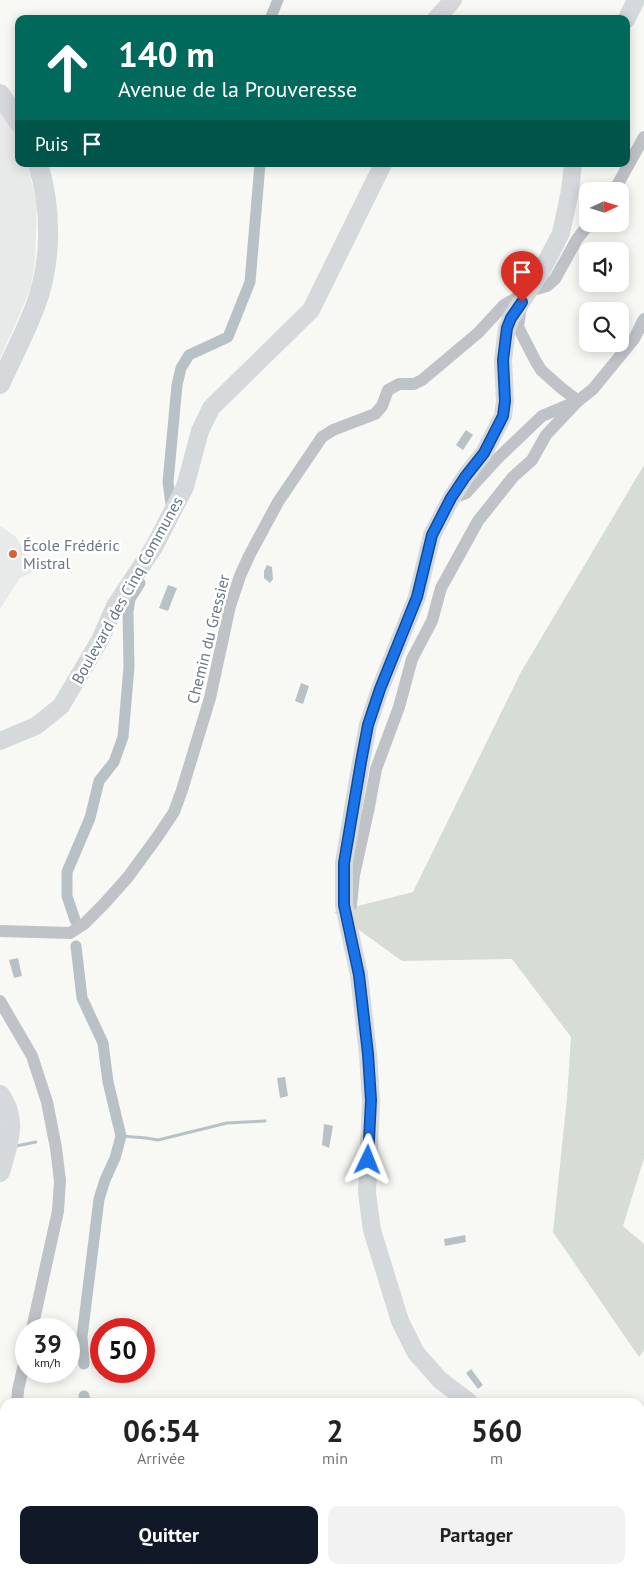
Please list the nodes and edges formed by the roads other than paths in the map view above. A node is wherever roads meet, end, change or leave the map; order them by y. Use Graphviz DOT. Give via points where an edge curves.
graph roads {
  1 [pos="453,0"];
  2 [pos="636,0"];
  3 [pos="440,15"];
  4 [pos="628,15"];
  5 [pos="0,94"];
  6 [pos="15,117"];
  7 [pos="644,137"];
  8 [pos="630,162"];
  9 [pos="39,167"];
  10 [pos="382,167"];
  11 [pos="573,167"];
  12 [pos="627,167"];
  13 [pos="619,182"];
  14 [pos="583,232"];
  15 [pos="525,296"];
  16 [pos="644,319"];
  17 [pos="0,384"];
  18 [pos="578,401"];
  19 [pos="451,498"];
  20 [pos="0,742"];
  21 [pos="0,931"];
  22 [pos="349,932"];
  23 [pos="0,1001"];
  24 [pos="0,1095"];
  25 [pos="0,1172"];
  26 [pos="34,1318"];
  27 [pos="20,1383"];
  28 [pos="17,1398"];
  29 [pos="464,1398"];
  1 -- 3 [label="main road"];
  2 -- 4 [label="main road"];
  5 -- 6 [label="main road"];
  7 -- 8 [label="street"];
  9 -- 17 [label="main road" via="48,214 44,273 35,307"];
  10 -- 20 [label="main road, Boulevard des Cinq Communes" via="311,310 211,408 200,431 184,487 154,546 115,606 100,640 61,706 36,726"];
  11 -- 15 [label="main road" via="561,233"];
  12 -- 13 [label="street"];
  14 -- 15 [label="street, Chemin du Gressier" via="555,279"];
  15 -- 18 [label="street" via="518,327 541,370"];
  15 -- 19 [label="main road" via="507,328 503,360 503,416 484,453"];
  15 -- 21 [label="street, Chemin du Gressier" via="504,305 478,334 422,380 414,384 399,384 388,390 375,414 322,437 278,502 240,576 210,698 174,812 128,877 84,924 70,933"];
  16 -- 18 [label="street" via="634,339"];
  18 -- 19 [label="street" via="542,416 466,493"];
  18 -- 22 [label="street" via="546,435 532,460 478,521 441,588 432,621 412,659 399,707 376,769 354,875"];
  19 -- 22 [label="main road" via="432,535 417,597 368,725 344,863 344,905"];
  22 -- 29 [label="main road" via="359,975 368,1054 371,1100 366,1193 372,1230 400,1321 416,1353 440,1380"];
  23 -- 26 [label="street" via="32,1056 47,1102 60,1180 58,1211"];
  24 -- 25 [label="main road" via="10,1113 11,1124"];
  27 -- 28 [label="street"];
}
